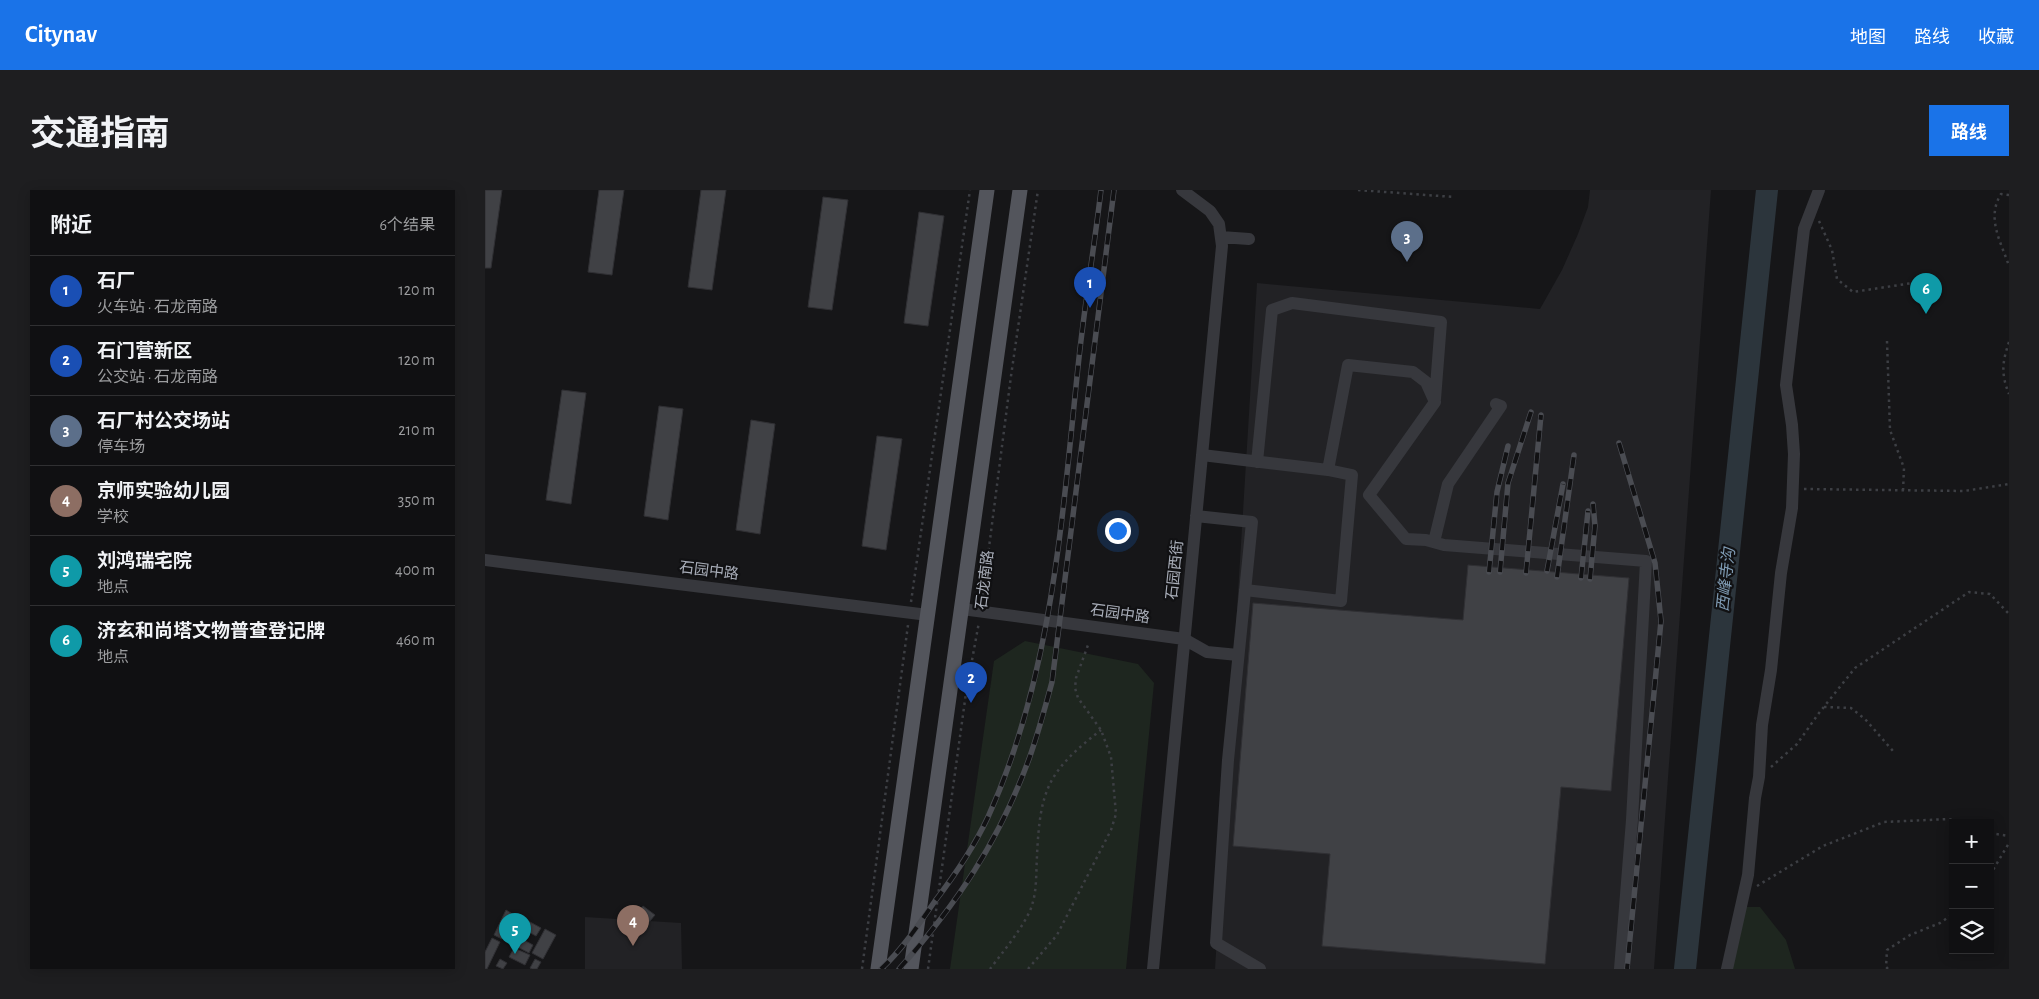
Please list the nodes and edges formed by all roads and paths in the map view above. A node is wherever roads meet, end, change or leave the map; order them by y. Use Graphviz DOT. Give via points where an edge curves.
graph roads {
  1 [pos="971,190"];
  2 [pos="987,190"];
  3 [pos="1020,190"];
  4 [pos="1038,190"];
  5 [pos="1182,190"];
  6 [pos="1358,190"];
  7 [pos="1819,190"];
  8 [pos="2009,195"];
  9 [pos="1454,197"];
  10 [pos="1812,206"];
  11 [pos="1221,237"];
  12 [pos="1249,239"];
  13 [pos="2009,266"];
  14 [pos="1926,281"];
  15 [pos="1887,341"];
  16 [pos="2009,342"];
  17 [pos="2009,394"];
  18 [pos="1435,402"];
  19 [pos="1496,404"];
  20 [pos="1202,455"];
  21 [pos="1257,462"];
  22 [pos="1328,470"];
  23 [pos="2009,484"];
  24 [pos="1793,489"];
  25 [pos="1903,491"];
  26 [pos="1196,516"];
  27 [pos="1434,542"];
  28 [pos="485,560"];
  29 [pos="1245,590"];
  30 [pos="962,609"];
  31 [pos="981,611"];
  32 [pos="909,612"];
  33 [pos="2009,614"];
  34 [pos="928,615"];
  35 [pos="1184,639"];
  36 [pos="1089,645"];
  37 [pos="1238,655"];
  38 [pos="1824,706"];
  39 [pos="1101,730"];
  40 [pos="1893,751"];
  41 [pos="1759,777"];
  42 [pos="1949,819"];
  43 [pos="1994,834"];
  44 [pos="2009,836"];
  45 [pos="2009,843"];
  46 [pos="1994,868"];
  47 [pos="1743,895"];
  48 [pos="1949,917"];
  49 [pos="862,969"];
  50 [pos="878,969"];
  51 [pos="911,969"];
  52 [pos="928,969"];
  53 [pos="990,969"];
  54 [pos="1028,969"];
  55 [pos="1153,969"];
  56 [pos="1260,969"];
  57 [pos="1620,969"];
  58 [pos="1727,969"];
  59 [pos="1888,969"];
  1 -- 32 [label="path"];
  2 -- 34 [label="main road"];
  3 -- 30 [label="main road, 石龙南路"];
  4 -- 31 [label="path, 石龙南路"];
  5 -- 11 [label="street, 石园西街" via="1210,211 1219,224"];
  6 -- 9 [label="path"];
  7 -- 10 [label="street"];
  8 -- 13 [label="path" via="2001,194 1995,203 1994,214 1995,229"];
  10 -- 14 [label="path" via="1832,250 1837,279 1845,288 1853,292"];
  10 -- 24 [label="street" via="1804,229 1786,385 1792,425"];
  11 -- 12 [label="street"];
  11 -- 20 [label="street, 石园西街"];
  15 -- 25 [label="path" via="1890,430 1904,468"];
  16 -- 17 [label="path" via="2002,376"];
  18 -- 21 [label="street" via="1441,322 1292,303 1272,310"];
  18 -- 22 [label="street" via="1426,382 1413,372 1348,365"];
  18 -- 27 [label="street" via="1369,495 1406,539"];
  19 -- 27 [label="street" via="1501,406 1448,484"];
  20 -- 21 [label="street"];
  20 -- 26 [label="street, 石园西街"];
  21 -- 22 [label="street"];
  22 -- 29 [label="street" via="1352,476 1341,601"];
  23 -- 25 [label="path" via="1964,492"];
  24 -- 25 [label="path"];
  24 -- 41 [label="street" via="1762,726"];
  26 -- 29 [label="street" via="1252,522"];
  26 -- 35 [label="street, 石园西街"];
  27 -- 57 [label="street" via="1646,561"];
  28 -- 32 [label="street, 石园中路"];
  29 -- 37 [label="street"];
  30 -- 31 [label="street, 石园中路"];
  30 -- 51 [label="main road, 石龙南路"];
  31 -- 35 [label="street, 石园中路"];
  31 -- 52 [label="path, 石龙南路" via="966,693"];
  32 -- 34 [label="street, 石园中路"];
  32 -- 49 [label="path"];
  33 -- 38 [label="path" via="1990,594 1969,592 1855,668"];
  34 -- 50 [label="main road"];
  35 -- 37 [label="street" via="1207,652"];
  35 -- 55 [label="street, 石园西街"];
  36 -- 39 [label="path" via="1075,688 1078,698"];
  37 -- 56 [label="street" via="1227,760 1216,943"];
  38 -- 40 [label="path" via="1851,708"];
  38 -- 41 [label="path" via="1797,744"];
  39 -- 53 [label="path" via="1075,750 1057,770 1049,786 1041,807 1032,907"];
  39 -- 54 [label="path" via="1111,757 1116,814 1057,935"];
  41 -- 47 [label="street"];
  42 -- 47 [label="path" via="1884,822 1823,846"];
  43 -- 44 [label="path"];
  45 -- 46 [label="path"];
  47 -- 58 [label="street"];
  48 -- 59 [label="path" via="1887,950"];
}
